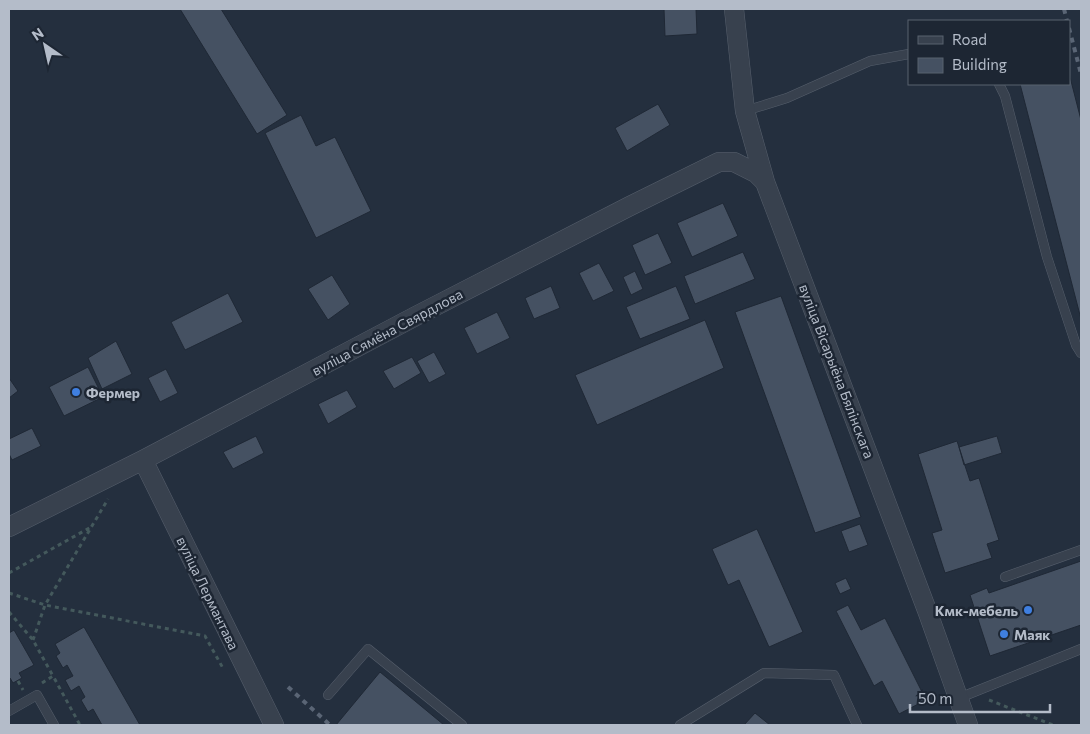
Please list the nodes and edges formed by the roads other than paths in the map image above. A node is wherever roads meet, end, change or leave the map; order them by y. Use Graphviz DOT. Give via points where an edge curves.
graph roads {
  1 [pos="734,9"];
  2 [pos="908,54"];
  3 [pos="1000,85"];
  4 [pos="745,111"];
  5 [pos="765,182"];
  6 [pos="1081,353"];
  7 [pos="143,460"];
  8 [pos="9,527"];
  9 [pos="1081,550"];
  10 [pos="1005,577"];
  11 [pos="1081,649"];
  12 [pos="328,695"];
  13 [pos="965,695"];
  14 [pos="9,711"];
  15 [pos="54,725"];
  16 [pos="274,725"];
  17 [pos="462,725"];
  18 [pos="680,725"];
  19 [pos="857,725"];
  20 [pos="968,725"];
  1 -- 4 [label="street, вуліца Вісарыёна Бялінскага"];
  2 -- 4 [label="lane" via="870,61 787,98"];
  3 -- 6 [label="lane" via="1047,257"];
  4 -- 5 [label="street, вуліца Вісарыёна Бялінскага"];
  5 -- 7 [label="street, вуліца Сямёна Свярдлова" via="756,173 734,162 719,162 433,307"];
  5 -- 13 [label="street, вуліца Вісарыёна Бялінскага" via="928,613"];
  7 -- 8 [label="street, вуліца Сямёна Свярдлова"];
  7 -- 16 [label="street, вуліца Лермантава"];
  9 -- 10 [label="lane"];
  11 -- 13 [label="lane"];
  12 -- 17 [label="lane" via="368,650"];
  13 -- 20 [label="street, вуліца Вісарыёна Бялінскага"];
  14 -- 15 [label="lane" via="36,694"];
  18 -- 19 [label="lane" via="764,673 834,675"];
}
